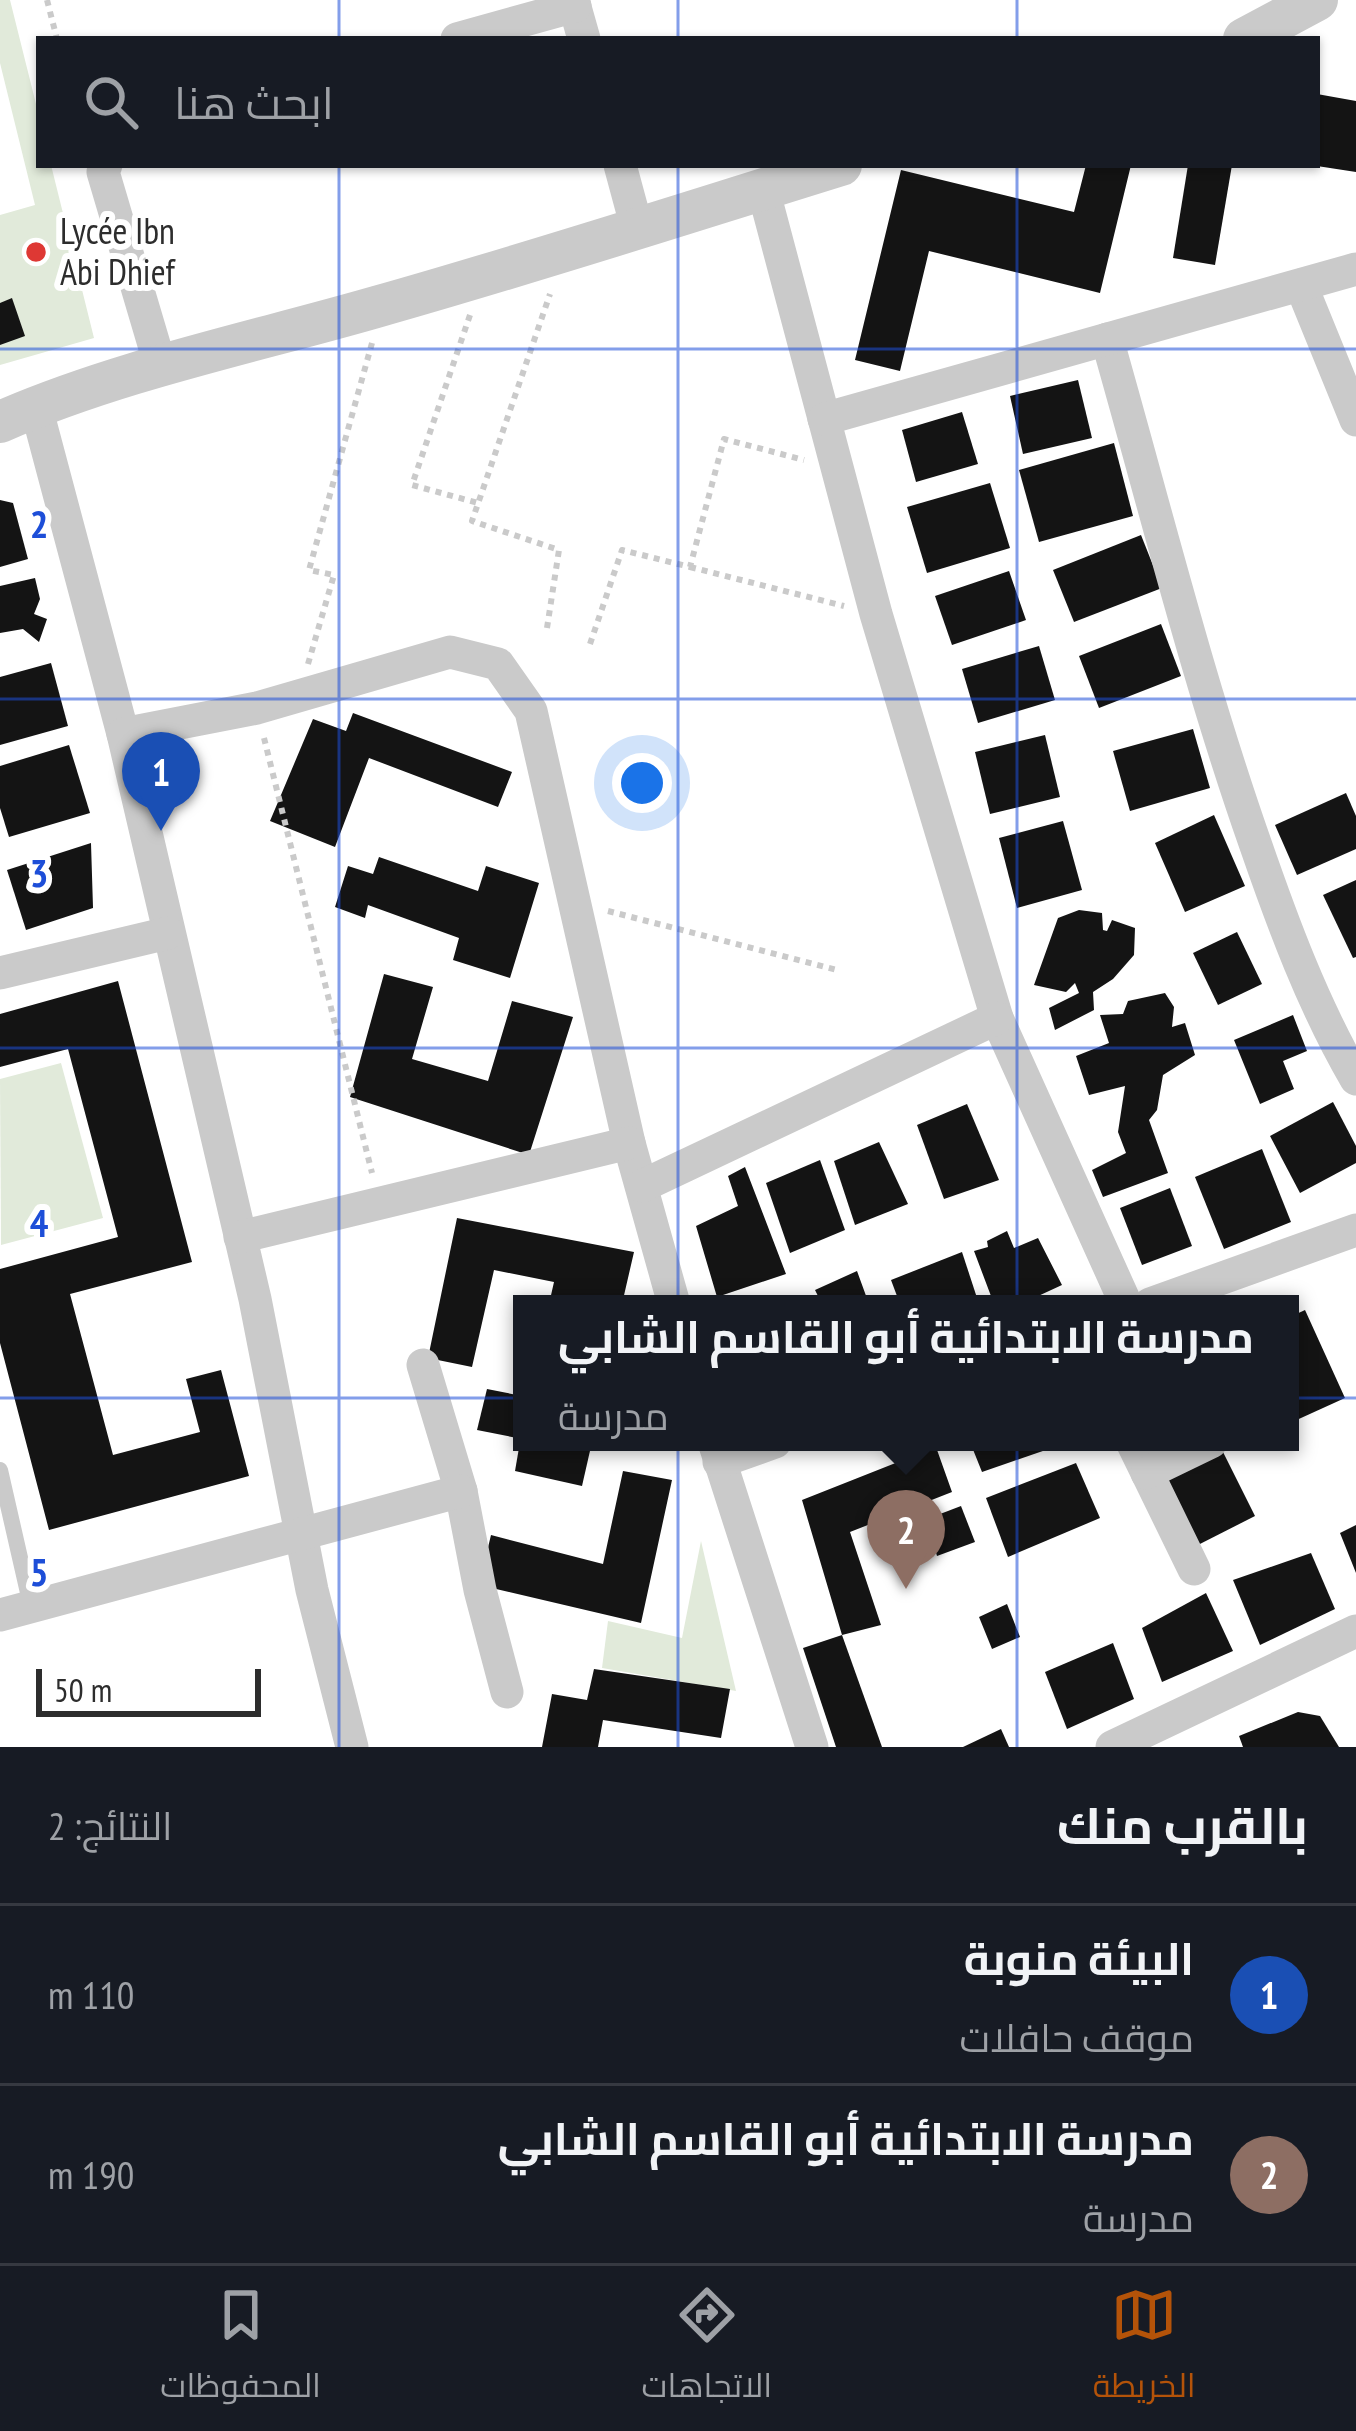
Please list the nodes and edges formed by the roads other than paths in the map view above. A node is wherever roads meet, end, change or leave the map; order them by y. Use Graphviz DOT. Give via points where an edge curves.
graph roads {
  1 [pos="1317,0"];
  2 [pos="574,3"];
  3 [pos="468,36"];
  4 [pos="583,36"];
  5 [pos="1250,36"];
  6 [pos="105,168"];
  7 [pos="621,168"];
  8 [pos="831,168"];
  9 [pos="763,189"];
  10 [pos="638,228"];
  11 [pos="1356,269"];
  12 [pos="1301,285"];
  13 [pos="1107,339"];
  14 [pos="161,368"];
  15 [pos="18,414"];
  16 [pos="824,419"];
  17 [pos="1356,420"];
  18 [pos="123,734"];
  19 [pos="168,933"];
  20 [pos="0,973"];
  21 [pos="998,1018"];
  22 [pos="1356,1079"];
  23 [pos="629,1143"];
  24 [pos="642,1186"];
  25 [pos="1356,1230"];
  26 [pos="240,1237"];
  27 [pos="672,1295"];
  28 [pos="1122,1295"];
  29 [pos="1175,1295"];
  30 [pos="422,1365"];
  31 [pos="717,1452"];
  32 [pos="1139,1457"];
  33 [pos="0,1470"];
  34 [pos="460,1491"];
  35 [pos="300,1534"];
  36 [pos="1194,1569"];
  37 [pos="15,1610"];
  38 [pos="1352,1643"];
  39 [pos="507,1692"];
  40 [pos="352,1747"];
  41 [pos="812,1747"];
  42 [pos="1112,1747"];
  1 -- 5 [label="street"];
  2 -- 3 [label="street"];
  2 -- 4 [label="street"];
  6 -- 14 [label="street"];
  7 -- 10 [label="street"];
  8 -- 9 [label="street"];
  9 -- 10 [label="street"];
  9 -- 16 [label="street"];
  10 -- 14 [label="street"];
  11 -- 12 [label="street"];
  12 -- 13 [label="street"];
  12 -- 17 [label="street"];
  13 -- 16 [label="street"];
  13 -- 22 [label="street" via="1225,758 1328,1031"];
  14 -- 15 [label="street"];
  15 -- 18 [label="street"];
  16 -- 21 [label="street"];
  18 -- 19 [label="street"];
  18 -- 23 [label="street" via="257,708 450,652 498,664 531,711"];
  19 -- 20 [label="street"];
  19 -- 26 [label="street"];
  21 -- 24 [label="street"];
  21 -- 28 [label="street"];
  23 -- 24 [label="street"];
  23 -- 26 [label="street"];
  24 -- 27 [label="street"];
  25 -- 29 [label="street"];
  26 -- 35 [label="street"];
  30 -- 34 [label="street"];
  31 -- 41 [label="street"];
  32 -- 36 [label="street"];
  33 -- 37 [label="lane"];
  34 -- 35 [label="street"];
  34 -- 39 [label="street"];
  35 -- 37 [label="street"];
  35 -- 40 [label="street"];
  38 -- 42 [label="street"];
}
